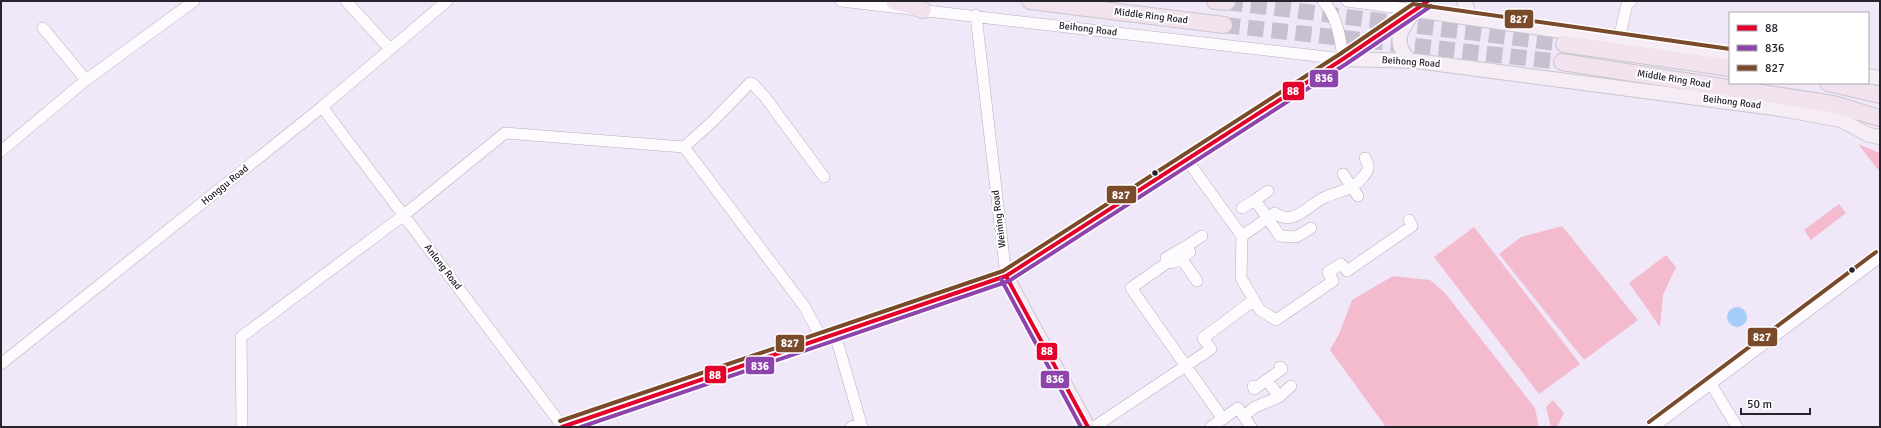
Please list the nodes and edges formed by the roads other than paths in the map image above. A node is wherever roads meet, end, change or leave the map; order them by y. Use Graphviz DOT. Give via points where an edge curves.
graph roads {
  1 [pos="194,1"];
  2 [pos="346,1"];
  3 [pos="447,1"];
  4 [pos="841,1"];
  5 [pos="894,1"];
  6 [pos="1030,1"];
  7 [pos="1323,1"];
  8 [pos="1347,1"];
  9 [pos="1428,1"];
  10 [pos="1464,1"];
  11 [pos="1631,1"];
  12 [pos="923,10"];
  13 [pos="1414,10"];
  14 [pos="976,15"];
  15 [pos="1471,18"];
  16 [pos="1224,25"];
  17 [pos="43,28"];
  18 [pos="1619,39"];
  19 [pos="1564,44"];
  20 [pos="390,49"];
  21 [pos="1729,55"];
  22 [pos="1343,59"];
  23 [pos="1410,61"];
  24 [pos="1562,62"];
  25 [pos="1729,68"];
  26 [pos="1869,76"];
  27 [pos="1880,78"];
  28 [pos="86,80"];
  29 [pos="1869,83"];
  30 [pos="1832,84"];
  31 [pos="1880,87"];
  32 [pos="1880,95"];
  33 [pos="322,107"];
  34 [pos="1880,118"];
  35 [pos="1880,137"];
  36 [pos="684,147"];
  37 [pos="1,151"];
  38 [pos="1365,158"];
  39 [pos="1187,160"];
  40 [pos="1343,174"];
  41 [pos="824,177"];
  42 [pos="1268,191"];
  43 [pos="1355,191"];
  44 [pos="1255,200"];
  45 [pos="1242,208"];
  46 [pos="404,215"];
  47 [pos="1268,219"];
  48 [pos="1409,220"];
  49 [pos="1311,228"];
  50 [pos="1202,236"];
  51 [pos="1242,236"];
  52 [pos="1185,247"];
  53 [pos="1880,257"];
  54 [pos="1181,258"];
  55 [pos="1168,262"];
  56 [pos="1006,276"];
  57 [pos="1197,281"];
  58 [pos="1254,300"];
  59 [pos="829,336"];
  60 [pos="1,364"];
  61 [pos="1186,366"];
  62 [pos="1280,367"];
  63 [pos="1266,380"];
  64 [pos="1711,384"];
  65 [pos="1253,386"];
  66 [pos="1291,386"];
  67 [pos="1279,397"];
  68 [pos="1244,416"];
  69 [pos="1223,419"];
  70 [pos="858,426"];
  71 [pos="242,427"];
  72 [pos="563,427"];
  73 [pos="1088,427"];
  74 [pos="1094,427"];
  75 [pos="1210,427"];
  76 [pos="1251,427"];
  77 [pos="1653,427"];
  78 [pos="1737,427"];
  1 -- 28 [label="street"];
  2 -- 20 [label="street"];
  3 -- 20 [label="street, Honggu Road"];
  4 -- 12 [label="street, Beihong Road"];
  5 -- 12 [label="highway"];
  6 -- 16 [label="highway, Middle Ring Road"];
  7 -- 22 [label="street" via="1337,29"];
  8 -- 13 [label="street"];
  9 -- 13 [label="main road"];
  10 -- 15 [label="main road"];
  11 -- 18 [label="street" via="1626,4"];
  12 -- 14 [label="street, Beihong Road"];
  13 -- 15 [label="main road"];
  13 -- 22 [label="main road"];
  13 -- 23 [label="main road" via="1398,40 1404,55"];
  14 -- 22 [label="street, Beihong Road"];
  14 -- 56 [label="street, Weining Road"];
  15 -- 18 [label="main road"];
  17 -- 28 [label="street"];
  18 -- 21 [label="main road"];
  19 -- 25 [label="highway, Middle Ring Road"];
  20 -- 33 [label="street, Honggu Road"];
  22 -- 23 [label="main road, Beihong Road"];
  22 -- 39 [label="main road"];
  23 -- 35 [label="main road, Beihong Road" via="1781,109 1841,120 1869,135"];
  24 -- 34 [label="highway, Middle Ring Road" via="1833,104"];
  26 -- 27 [label="main road"];
  28 -- 37 [label="street"];
  29 -- 31 [label="highway"];
  30 -- 32 [label="highway"];
  33 -- 46 [label="street, Anlong Road"];
  33 -- 60 [label="street, Honggu Road"];
  36 -- 41 [label="street" via="750,83 765,97"];
  36 -- 46 [label="street" via="505,133"];
  36 -- 59 [label="street"];
  38 -- 43 [label="street" via="1369,164 1368,171"];
  39 -- 51 [label="street"];
  39 -- 56 [label="main road"];
  40 -- 43 [label="street"];
  42 -- 44 [label="street"];
  43 -- 47 [label="street" via="1321,195 1297,216 1281,218 1275,213"];
  44 -- 45 [label="street"];
  44 -- 47 [label="street"];
  46 -- 71 [label="street" via="240,338"];
  46 -- 72 [label="street, Anlong Road"];
  47 -- 49 [label="street" via="1280,236 1296,237"];
  47 -- 51 [label="street"];
  48 -- 58 [label="street" via="1412,226 1347,271 1341,264 1328,272 1333,281 1276,320 1260,310"];
  50 -- 52 [label="street"];
  51 -- 58 [label="street" via="1240,278"];
  52 -- 54 [label="street" via="1190,252"];
  52 -- 55 [label="street" via="1166,258"];
  53 -- 64 [label="street"];
  54 -- 55 [label="street" via="1172,264"];
  54 -- 57 [label="street"];
  55 -- 61 [label="street" via="1131,288"];
  56 -- 59 [label="main road"];
  56 -- 73 [label="main road, Weining Road"];
  58 -- 61 [label="street" via="1203,338 1211,349"];
  59 -- 70 [label="street"];
  59 -- 72 [label="main road"];
  61 -- 69 [label="street"];
  61 -- 74 [label="street"];
  62 -- 63 [label="street" via="1282,369"];
  63 -- 65 [label="street" via="1254,389"];
  63 -- 67 [label="street"];
  64 -- 77 [label="street"];
  64 -- 78 [label="street"];
  66 -- 67 [label="street"];
  67 -- 68 [label="street" via="1255,407"];
  68 -- 69 [label="street" via="1238,408"];
  68 -- 76 [label="street"];
  69 -- 75 [label="street"];
}
